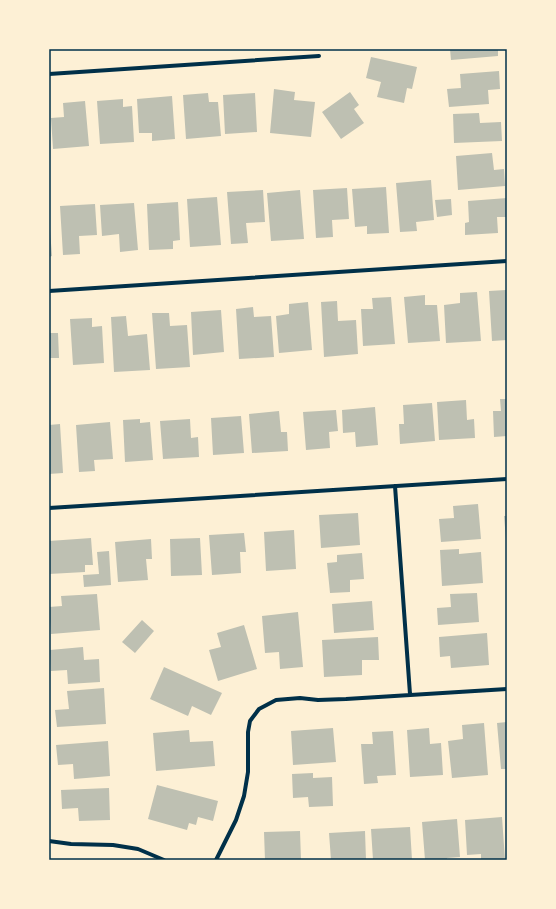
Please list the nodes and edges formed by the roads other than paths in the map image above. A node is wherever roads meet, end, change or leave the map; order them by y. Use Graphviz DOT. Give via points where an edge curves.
graph roads {
  1 [pos="318,56"];
  2 [pos="49,74"];
  3 [pos="507,261"];
  4 [pos="49,291"];
  5 [pos="507,479"];
  6 [pos="395,486"];
  7 [pos="49,508"];
  8 [pos="507,689"];
  9 [pos="410,694"];
  10 [pos="49,841"];
  11 [pos="164,860"];
  12 [pos="216,860"];
  1 -- 2 [label="street"];
  3 -- 4 [label="street"];
  5 -- 6 [label="street"];
  6 -- 7 [label="street"];
  6 -- 9 [label="street"];
  8 -- 9 [label="street"];
  9 -- 12 [label="street" via="346,699 276,700 259,709 250,721 248,732 248,772 244,796 236,820"];
  10 -- 11 [label="street" via="138,849"];
}
